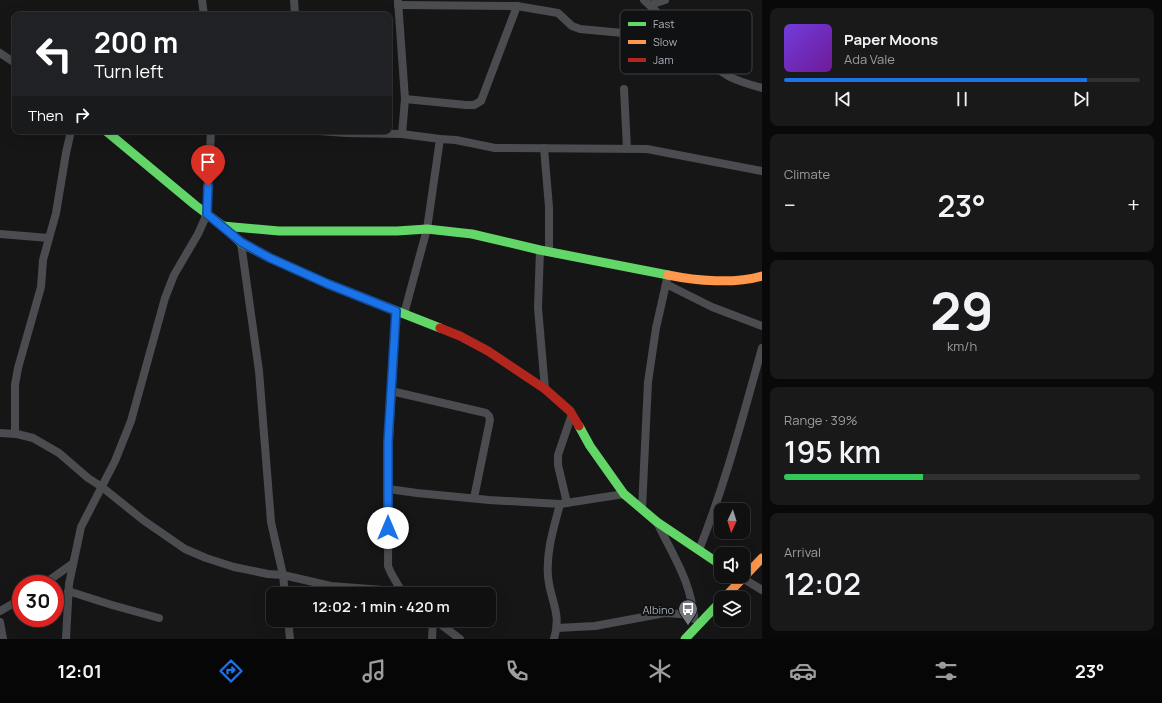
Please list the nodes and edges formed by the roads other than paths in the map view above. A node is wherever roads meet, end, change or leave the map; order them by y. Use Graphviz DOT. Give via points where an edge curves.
graph roads {
  1 [pos="202,0"];
  2 [pos="294,0"];
  3 [pos="665,0"];
  4 [pos="398,2"];
  5 [pos="647,3"];
  6 [pos="517,6"];
  7 [pos="204,12"];
  8 [pos="295,12"];
  9 [pos="620,33"];
  10 [pos="0,53"];
  11 [pos="12,61"];
  12 [pos="726,74"];
  13 [pos="762,88"];
  14 [pos="624,89"];
  15 [pos="405,99"];
  16 [pos="70,134"];
  17 [pos="110,134"];
  18 [pos="211,134"];
  19 [pos="392,134"];
  20 [pos="402,134"];
  21 [pos="440,139"];
  22 [pos="544,148"];
  23 [pos="627,149"];
  24 [pos="762,171"];
  25 [pos="207,214"];
  26 [pos="223,226"];
  27 [pos="427,229"];
  28 [pos="0,234"];
  29 [pos="49,238"];
  30 [pos="241,242"];
  31 [pos="544,251"];
  32 [pos="762,276"];
  33 [pos="667,279"];
  34 [pos="400,312"];
  35 [pos="762,326"];
  36 [pos="762,348"];
  37 [pos="545,389"];
  38 [pos="391,391"];
  39 [pos="572,414"];
  40 [pos="0,433"];
  41 [pos="15,434"];
  42 [pos="102,486"];
  43 [pos="388,489"];
  44 [pos="624,494"];
  45 [pos="474,498"];
  46 [pos="564,503"];
  47 [pos="642,509"];
  48 [pos="657,522"];
  49 [pos="699,550"];
  50 [pos="761,559"];
  51 [pos="714,560"];
  52 [pos="72,564"];
  53 [pos="750,568"];
  54 [pos="57,575"];
  55 [pos="283,575"];
  56 [pos="735,583"];
  57 [pos="750,583"];
  58 [pos="284,587"];
  59 [pos="344,587"];
  60 [pos="398,587"];
  61 [pos="762,590"];
  62 [pos="68,591"];
  63 [pos="729,591"];
  64 [pos="12,605"];
  65 [pos="714,609"];
  66 [pos="0,612"];
  67 [pos="694,615"];
  68 [pos="159,618"];
  69 [pos="0,622"];
  70 [pos="289,627"];
  71 [pos="433,627"];
  72 [pos="444,627"];
  73 [pos="557,628"];
  74 [pos="695,629"];
  75 [pos="3,639"];
  76 [pos="66,639"];
  77 [pos="290,639"];
  78 [pos="432,639"];
  79 [pos="460,639"];
  80 [pos="554,639"];
  81 [pos="685,639"];
  1 -- 7 [label="street"];
  2 -- 8 [label="street"];
  3 -- 5 [label="street"];
  4 -- 6 [label="street"];
  4 -- 15 [label="street"];
  6 -- 9 [label="street" via="558,13 572,26 580,29"];
  6 -- 15 [label="street" via="481,101 474,105 466,105"];
  10 -- 11 [label="street"];
  12 -- 13 [label="street"];
  14 -- 23 [label="street"];
  15 -- 20 [label="street"];
  16 -- 29 [label="street"];
  17 -- 25 [label="street"];
  18 -- 25 [label="street"];
  19 -- 20 [label="street"];
  20 -- 21 [label="street"];
  21 -- 22 [label="street" via="495,148"];
  21 -- 27 [label="street"];
  22 -- 23 [label="street"];
  22 -- 31 [label="street" via="549,207"];
  23 -- 24 [label="street" via="647,150"];
  25 -- 26 [label="street"];
  25 -- 42 [label="street" via="174,275 165,298 131,421"];
  26 -- 27 [label="street" via="279,232"];
  26 -- 30 [label="street"];
  27 -- 31 [label="street" via="472,234"];
  27 -- 34 [label="street"];
  28 -- 29 [label="street"];
  29 -- 41 [label="street" via="43,260 41,287 15,385"];
  30 -- 34 [label="street" via="328,284"];
  30 -- 55 [label="street" via="258,371 271,522"];
  31 -- 33 [label="street"];
  31 -- 37 [label="street" via="538,308"];
  32 -- 33 [label="street" via="726,280"];
  33 -- 35 [label="street" via="712,307"];
  33 -- 47 [label="street" via="648,382"];
  34 -- 37 [label="street" via="460,336 488,351"];
  34 -- 38 [label="street"];
  36 -- 49 [label="street" via="710,524"];
  37 -- 39 [label="street"];
  38 -- 43 [label="street"];
  38 -- 45 [label="street" via="486,413 489,416"];
  39 -- 44 [label="street" via="590,446"];
  39 -- 46 [label="street" via="558,455"];
  40 -- 41 [label="street"];
  41 -- 42 [label="street" via="33,438 59,453 88,478"];
  42 -- 52 [label="street" via="81,527"];
  42 -- 55 [label="street" via="143,520 185,549 234,567"];
  43 -- 45 [label="street"];
  43 -- 60 [label="street" via="388,566"];
  44 -- 46 [label="street"];
  44 -- 47 [label="street"];
  45 -- 46 [label="street"];
  46 -- 73 [label="street" via="550,541 548,569"];
  47 -- 48 [label="street"];
  48 -- 49 [label="street"];
  48 -- 67 [label="street" via="686,579"];
  49 -- 51 [label="street"];
  50 -- 53 [label="street"];
  52 -- 54 [label="street"];
  52 -- 62 [label="street"];
  55 -- 58 [label="street"];
  55 -- 59 [label="street"];
  56 -- 63 [label="street"];
  57 -- 61 [label="street"];
  62 -- 68 [label="street"];
  62 -- 76 [label="street"];
  64 -- 66 [label="street"];
  65 -- 74 [label="street"];
  67 -- 73 [label="street" via="665,613 595,626"];
  67 -- 74 [label="street"];
  69 -- 75 [label="street"];
  70 -- 77 [label="street"];
  71 -- 78 [label="street"];
  72 -- 79 [label="street"];
  73 -- 80 [label="street"];
  74 -- 81 [label="street"];
}
